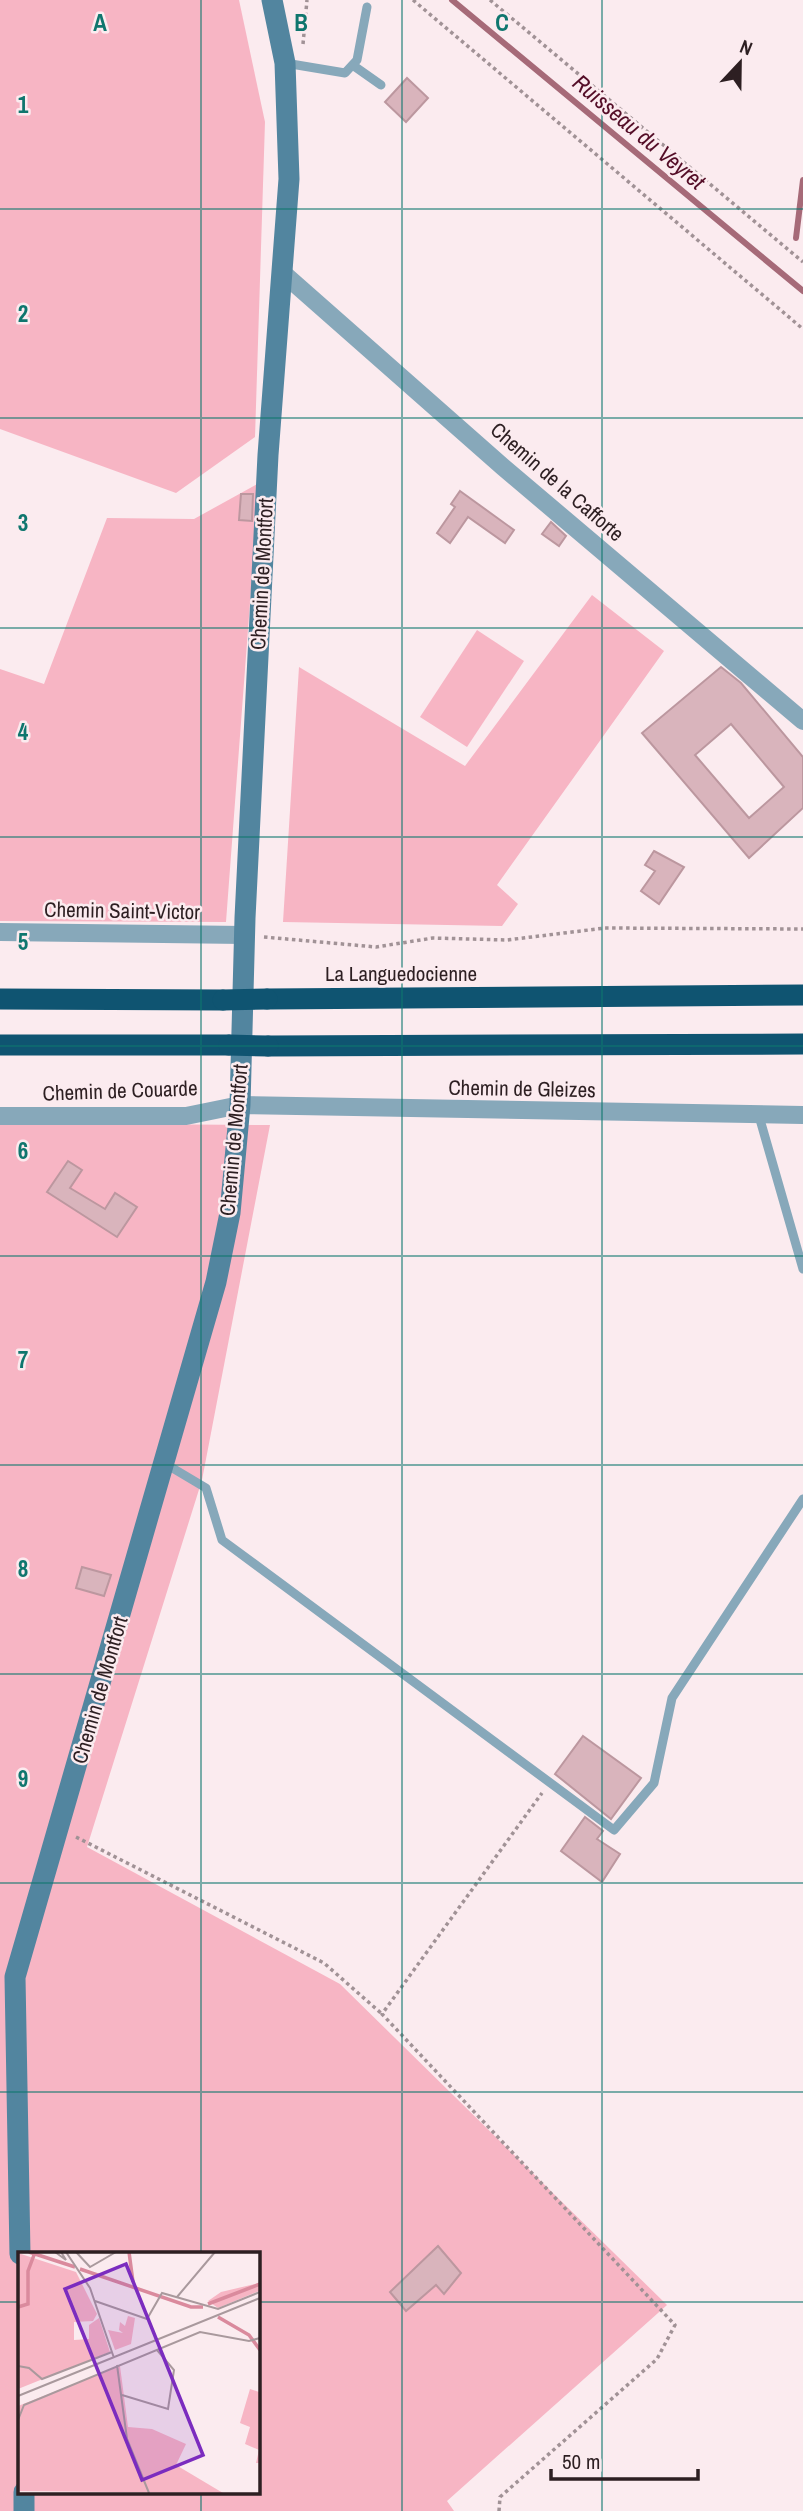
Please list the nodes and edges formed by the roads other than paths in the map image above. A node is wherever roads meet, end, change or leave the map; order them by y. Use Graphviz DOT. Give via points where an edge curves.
graph roads {
  1 [pos="272,0"];
  2 [pos="368,8"];
  3 [pos="293,64"];
  4 [pos="354,66"];
  5 [pos="381,85"];
  6 [pos="284,274"];
  7 [pos="803,721"];
  8 [pos="0,932"];
  9 [pos="244,935"];
  10 [pos="803,995"];
  11 [pos="0,999"];
  12 [pos="803,1044"];
  13 [pos="0,1045"];
  14 [pos="240,1105"];
  15 [pos="803,1115"];
  16 [pos="0,1116"];
  17 [pos="759,1116"];
  18 [pos="803,1269"];
  19 [pos="164,1463"];
  20 [pos="803,1499"];
  21 [pos="20,2252"];
  1 -- 3 [label="street, Chemin de Montfort"];
  2 -- 4 [label="lane"];
  3 -- 4 [label="lane" via="345,73"];
  3 -- 6 [label="street, Chemin de Montfort"];
  4 -- 5 [label="lane"];
  6 -- 7 [label="street, Chemin de la Cafforte"];
  6 -- 9 [label="street, Chemin de Montfort" via="268,455"];
  8 -- 9 [label="street, Chemin Saint-Victor"];
  9 -- 14 [label="street, Chemin de Montfort"];
  10 -- 11 [label="highway, La Languedocienne, bridge"];
  12 -- 13 [label="highway, bridge"];
  14 -- 16 [label="street, Chemin de Couarde" via="186,1116"];
  14 -- 17 [label="street, Chemin de Gleizes"];
  14 -- 19 [label="street, Chemin de Montfort" via="230,1213 218,1270"];
  15 -- 17 [label="street, Chemin de Gleizes"];
  17 -- 18 [label="lane"];
  19 -- 20 [label="lane" via="206,1488 222,1540 614,1830 654,1783 672,1698"];
  19 -- 21 [label="street, Chemin de Montfort" via="15,1977"];
}
